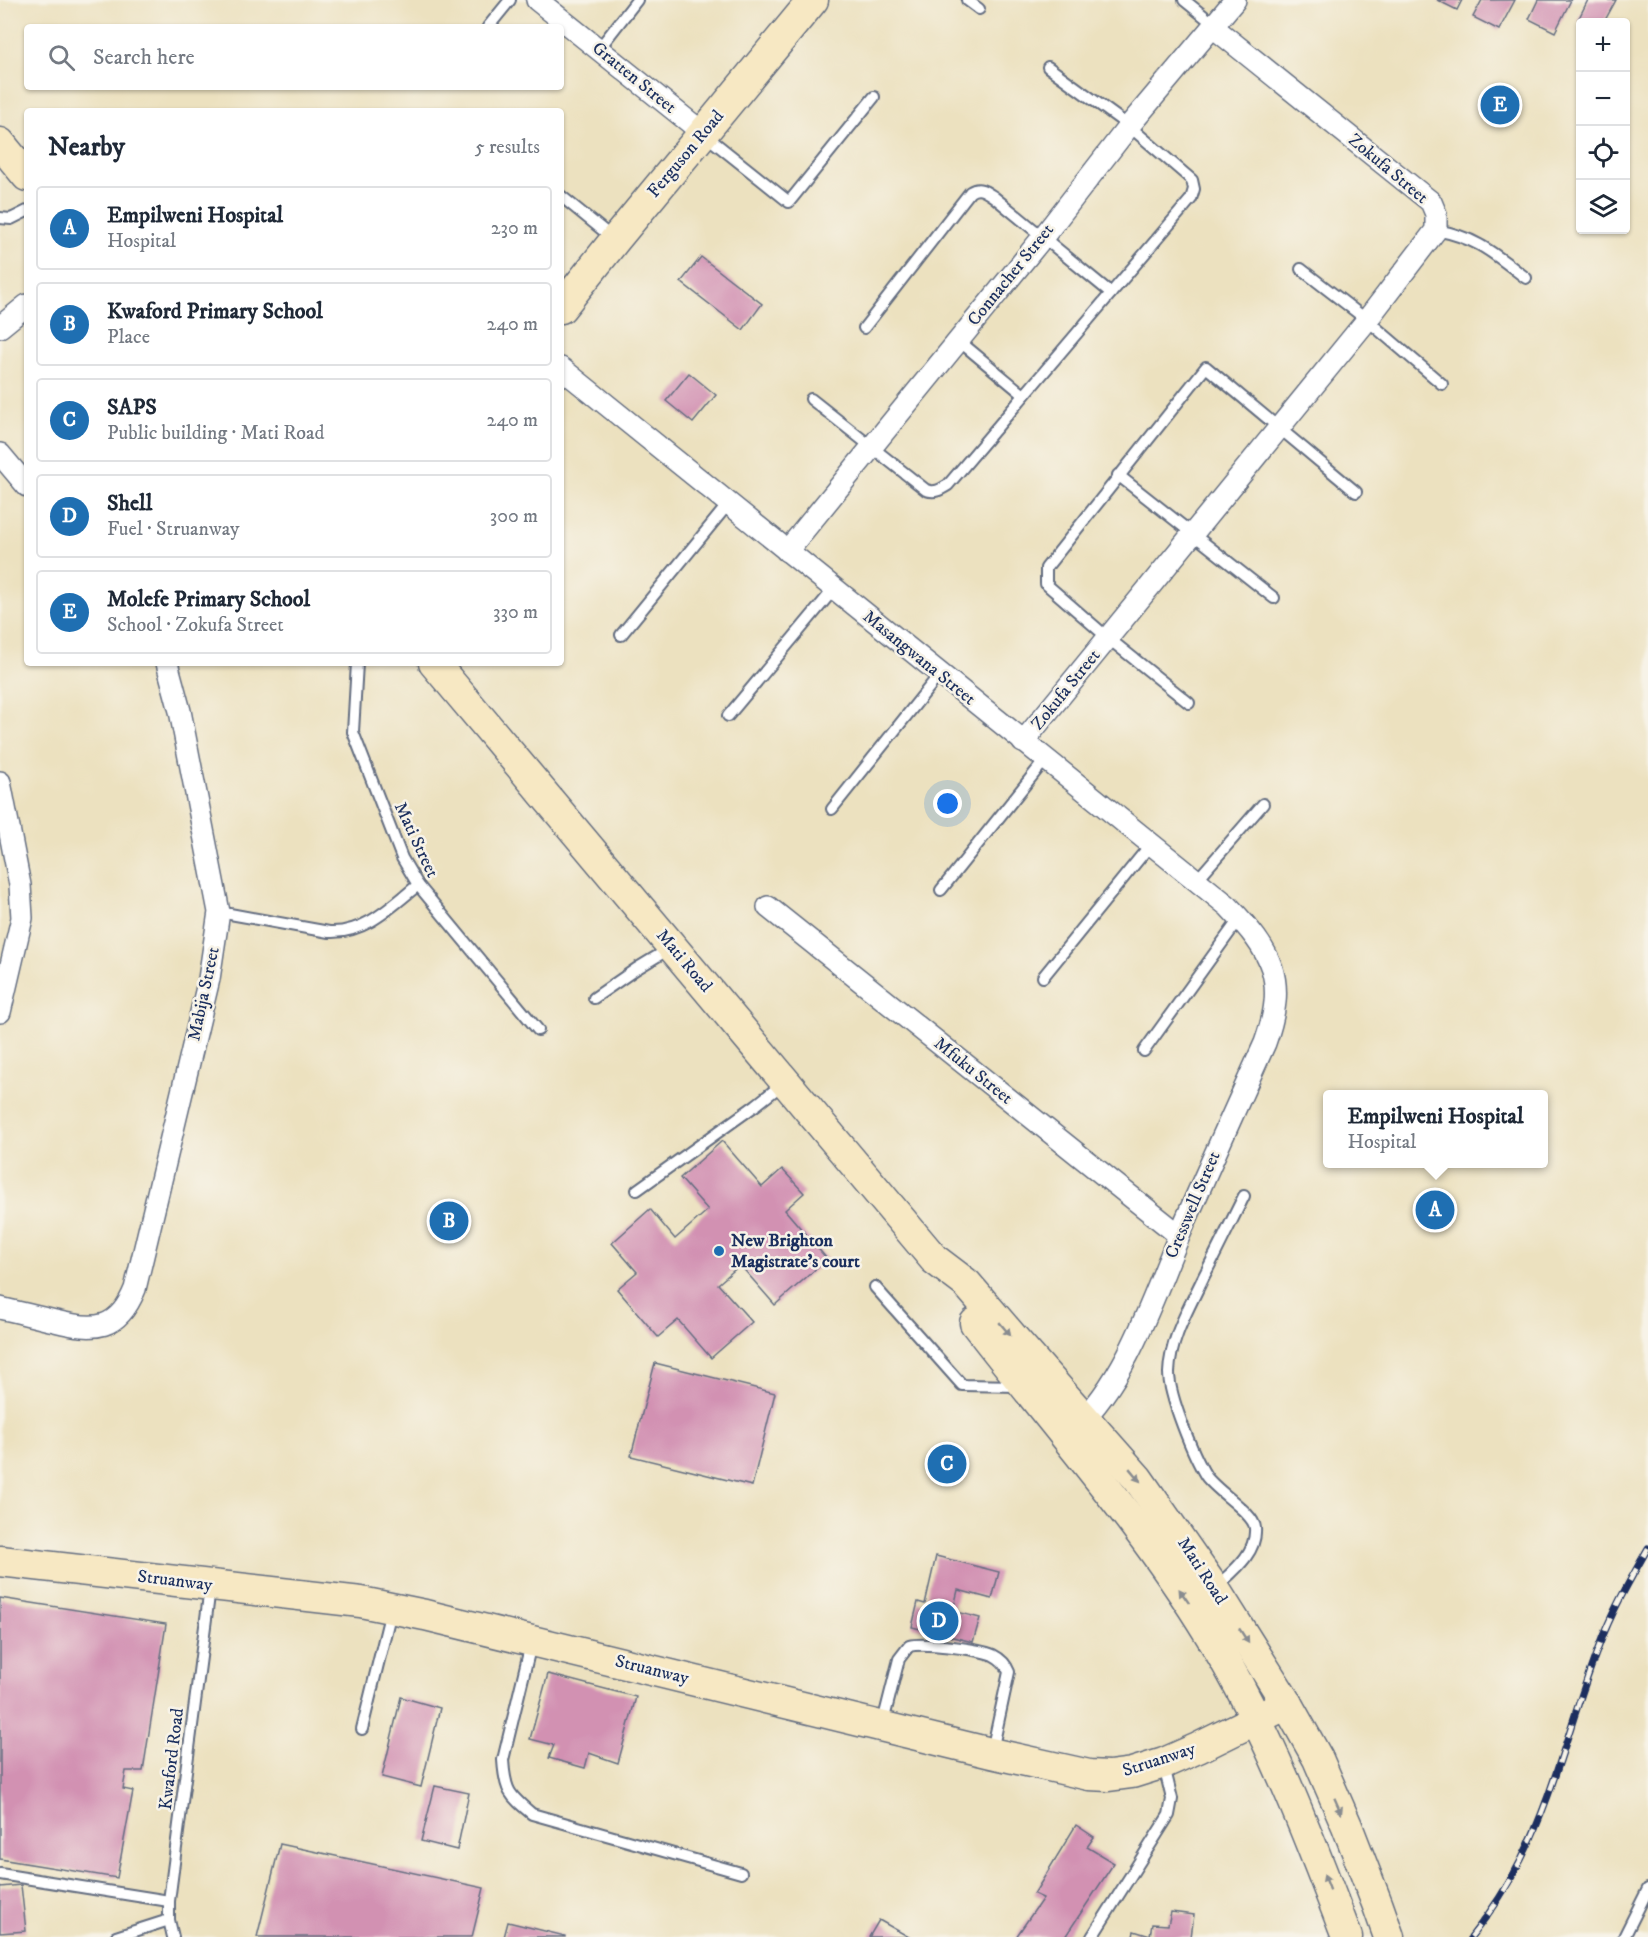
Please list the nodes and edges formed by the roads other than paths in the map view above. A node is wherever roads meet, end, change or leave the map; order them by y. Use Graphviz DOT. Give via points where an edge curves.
graph roads {
  1 [pos="510,0"];
  2 [pos="537,0"];
  3 [pos="637,0"];
  4 [pos="813,0"];
  5 [pos="967,0"];
  6 [pos="1184,0"];
  7 [pos="1235,0"];
  8 [pos="979,9"];
  9 [pos="490,24"];
  10 [pos="1214,26"];
  11 [pos="598,50"];
  12 [pos="1048,67"];
  13 [pos="874,97"];
  14 [pos="1129,126"];
  15 [pos="703,133"];
  16 [pos="0,144"];
  17 [pos="24,172"];
  18 [pos="564,198"];
  19 [pos="24,212"];
  20 [pos="0,218"];
  21 [pos="1436,231"];
  22 [pos="1043,237"];
  23 [pos="615,240"];
  24 [pos="1301,269"];
  25 [pos="1526,278"];
  26 [pos="1111,293"];
  27 [pos="564,304"];
  28 [pos="24,307"];
  29 [pos="1368,320"];
  30 [pos="0,327"];
  31 [pos="864,328"];
  32 [pos="958,340"];
  33 [pos="564,370"];
  34 [pos="1442,384"];
  35 [pos="1024,395"];
  36 [pos="811,399"];
  37 [pos="1280,426"];
  38 [pos="872,447"];
  39 [pos="0,454"];
  40 [pos="1118,475"];
  41 [pos="24,482"];
  42 [pos="1356,492"];
  43 [pos="729,503"];
  44 [pos="1193,533"];
  45 [pos="787,551"];
  46 [pos="834,589"];
  47 [pos="1274,598"];
  48 [pos="621,635"];
  49 [pos="1108,638"];
  50 [pos="168,666"];
  51 [pos="357,666"];
  52 [pos="437,666"];
  53 [pos="939,675"];
  54 [pos="1189,703"];
  55 [pos="728,716"];
  56 [pos="1023,742"];
  57 [pos="1045,760"];
  58 [pos="0,782"];
  59 [pos="1263,804"];
  60 [pos="832,809"];
  61 [pos="1151,844"];
  62 [pos="1196,881"];
  63 [pos="418,885"];
  64 [pos="941,890"];
  65 [pos="768,907"];
  66 [pos="219,912"];
  67 [pos="1240,918"];
  68 [pos="672,947"];
  69 [pos="1268,956"];
  70 [pos="1043,977"];
  71 [pos="594,998"];
  72 [pos="0,1012"];
  73 [pos="538,1030"];
  74 [pos="1144,1051"];
  75 [pos="786,1082"];
  76 [pos="637,1190"];
  77 [pos="1244,1196"];
  78 [pos="1179,1235"];
  79 [pos="875,1287"];
  80 [pos="0,1308"];
  81 [pos="1020,1369"];
  82 [pos="985,1386"];
  83 [pos="1075,1427"];
  84 [pos="0,1561"];
  85 [pos="211,1585"];
  86 [pos="1214,1588"];
  87 [pos="392,1608"];
  88 [pos="531,1640"];
  89 [pos="1287,1704"];
  90 [pos="1257,1719"];
  91 [pos="882,1726"];
  92 [pos="362,1729"];
  93 [pos="991,1753"];
  94 [pos="1164,1763"];
  95 [pos="741,1873"];
  96 [pos="0,1874"];
  97 [pos="1648,1889"];
  98 [pos="169,1901"];
  99 [pos="169,1920"];
  100 [pos="116,1937"];
  101 [pos="173,1937"];
  102 [pos="1092,1937"];
  103 [pos="1347,1937"];
  104 [pos="1389,1937"];
  105 [pos="1624,1937"];
  1 -- 9 [label="lane"];
  2 -- 11 [label="street, Gratten Street"];
  3 -- 11 [label="lane"];
  4 -- 15 [label="street, Ferguson Road"];
  5 -- 8 [label="lane"];
  6 -- 10 [label="lane"];
  7 -- 10 [label="street, Connacher Street"];
  10 -- 14 [label="street, Connacher Street"];
  10 -- 21 [label="street, Zokufa Street" via="1431,202"];
  11 -- 15 [label="street, Gratten Street"];
  12 -- 14 [label="lane"];
  13 -- 15 [label="lane" via="789,202"];
  14 -- 22 [label="street, Connacher Street"];
  14 -- 26 [label="lane" via="1192,180 1194,189 1191,199"];
  15 -- 23 [label="street, Ferguson Road"];
  16 -- 17 [label="street"];
  18 -- 23 [label="lane"];
  19 -- 20 [label="lane" via="11,219"];
  21 -- 25 [label="lane" via="1469,238"];
  21 -- 29 [label="street, Zokufa Street"];
  22 -- 26 [label="lane"];
  22 -- 31 [label="lane" via="984,190 974,189"];
  22 -- 32 [label="street, Connacher Street"];
  23 -- 27 [label="street, Ferguson Road"];
  24 -- 29 [label="lane"];
  26 -- 35 [label="lane"];
  28 -- 30 [label="street"];
  29 -- 34 [label="lane"];
  29 -- 37 [label="street, Zokufa Street"];
  32 -- 35 [label="lane"];
  32 -- 38 [label="street, Connacher Street"];
  33 -- 43 [label="street, Masangwana Street"];
  35 -- 38 [label="lane" via="948,485 936,492 926,490"];
  36 -- 38 [label="lane"];
  37 -- 40 [label="lane, Zokufa Street" via="1206,367"];
  37 -- 42 [label="lane, Zokufa Street"];
  37 -- 44 [label="street, Zokufa Street"];
  38 -- 45 [label="street, Connacher Street"];
  39 -- 41 [label="street"];
  40 -- 44 [label="lane"];
  40 -- 49 [label="lane, Zokufa Street" via="1051,561 1045,577 1046,584"];
  43 -- 45 [label="street, Masangwana Street"];
  43 -- 48 [label="lane"];
  44 -- 47 [label="lane"];
  44 -- 49 [label="street, Zokufa Street"];
  45 -- 46 [label="street, Masangwana Street"];
  46 -- 53 [label="street, Masangwana Street"];
  46 -- 55 [label="lane"];
  49 -- 54 [label="lane, Zokufa Street"];
  49 -- 56 [label="street, Zokufa Street"];
  50 -- 66 [label="street, Mabija Street"];
  51 -- 63 [label="lane, Mati Street" via="354,737 402,858"];
  52 -- 68 [label="street, Mati Road"];
  53 -- 56 [label="street, Masangwana Street"];
  53 -- 60 [label="lane"];
  56 -- 57 [label="street, Masangwana Street"];
  57 -- 61 [label="street, Masangwana Street"];
  57 -- 64 [label="lane"];
  58 -- 72 [label="street" via="20,885 22,918"];
  59 -- 62 [label="lane"];
  61 -- 62 [label="street, Masangwana Street"];
  61 -- 70 [label="lane"];
  62 -- 67 [label="street, Masangwana Street"];
  63 -- 66 [label="lane" via="370,922 341,932"];
  63 -- 73 [label="lane, Mati Street"];
  65 -- 78 [label="street, Mfuku Street"];
  66 -- 80 [label="street, Mabija Street" via="209,979 129,1303 116,1318 99,1327 80,1327"];
  67 -- 69 [label="street, Masangwana Street"];
  67 -- 74 [label="lane"];
  68 -- 71 [label="lane"];
  68 -- 75 [label="street, Mati Road"];
  69 -- 78 [label="street, Cresswell Street" via="1277,995 1273,1021"];
  75 -- 76 [label="lane"];
  75 -- 81 [label="street, Mati Road" via="934,1259 950,1292"];
  77 -- 86 [label="lane" via="1182,1322 1173,1344 1169,1374 1171,1392 1206,1475 1250,1517 1255,1527 1245,1560"];
  78 -- 83 [label="street, Cresswell Street" via="1115,1377"];
  79 -- 82 [label="lane" via="958,1382"];
  81 -- 82 [label="lane"];
  81 -- 82 [label="lane"];
  81 -- 83 [label="street, Mati Road"];
  83 -- 86 [label="street, Mati Road, one-way" via="1138,1479"];
  90 -- 83 [label="street, Mati Road, one-way" via="1187,1599 1135,1526"];
  84 -- 85 [label="street, Struanway"];
  85 -- 87 [label="street, Struanway"];
  85 -- 98 [label="lane, Kwaford Road"];
  86 -- 89 [label="street, Mati Road, one-way"];
  87 -- 88 [label="street, Struanway"];
  87 -- 92 [label="lane"];
  88 -- 91 [label="street, Struanway"];
  88 -- 95 [label="lane" via="503,1760 511,1796 532,1814"];
  89 -- 90 [label="street, Struanway"];
  89 -- 104 [label="street, Mati Road, one-way" via="1318,1759 1343,1816"];
  90 -- 94 [label="street, Struanway"];
  103 -- 90 [label="street, Mati Road, one-way" via="1312,1844"];
  91 -- 93 [label="street, Struanway"];
  91 -- 93 [label="lane" via="899,1659 909,1646 988,1653 1003,1662 1009,1672"];
  93 -- 94 [label="street, Struanway" via="1100,1776 1132,1773"];
  94 -- 102 [label="lane" via="1172,1799 1169,1815"];
  96 -- 98 [label="lane"];
  97 -- 105 [label="lane"];
  98 -- 99 [label="lane, Kwaford Road"];
  99 -- 100 [label="lane"];
  99 -- 101 [label="lane, Kwaford Road"];
}
